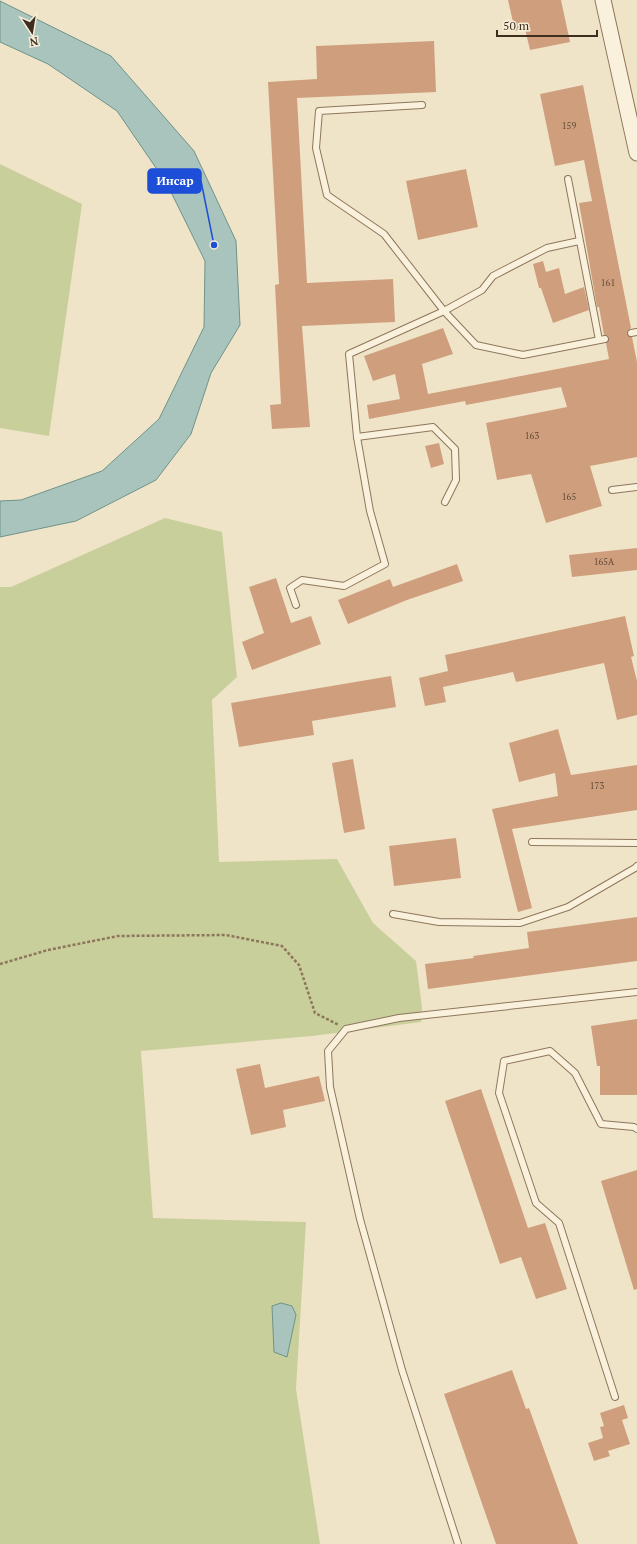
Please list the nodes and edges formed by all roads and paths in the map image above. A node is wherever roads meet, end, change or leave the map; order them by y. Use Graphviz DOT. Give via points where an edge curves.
graph roads {
  1 [pos="603,0"];
  2 [pos="422,105"];
  3 [pos="635,134"];
  4 [pos="637,153"];
  5 [pos="568,179"];
  6 [pos="578,241"];
  7 [pos="444,311"];
  8 [pos="358,437"];
  9 [pos="637,487"];
  10 [pos="612,490"];
  11 [pos="445,502"];
  12 [pos="296,605"];
  13 [pos="532,842"];
  14 [pos="637,843"];
  15 [pos="637,866"];
  16 [pos="393,914"];
  17 [pos="0,964"];
  18 [pos="637,992"];
  19 [pos="346,1029"];
  20 [pos="637,1129"];
  21 [pos="615,1397"];
  22 [pos="458,1544"];
  1 -- 3 [label="street"];
  2 -- 7 [label="lane" via="320,111 316,148 327,195 384,234"];
  3 -- 4 [label="street"];
  5 -- 6 [label="lane"];
  6 -- 7 [label="lane" via="547,248 493,276 482,290"];
  6 -- 7 [label="lane" via="602,339 523,355 476,345"];
  7 -- 8 [label="lane" via="349,354"];
  8 -- 11 [label="lane" via="433,427 455,449 456,480"];
  8 -- 12 [label="lane" via="370,511 386,564 344,586 302,580 290,588"];
  9 -- 10 [label="lane"];
  13 -- 14 [label="lane"];
  15 -- 16 [label="lane" via="568,907 520,923 439,922"];
  17 -- 19 [label="path" via="48,950 118,936 226,935 282,946 299,965 315,1013"];
  18 -- 19 [label="lane" via="399,1018"];
  19 -- 22 [label="lane" via="328,1051 330,1087 360,1219 402,1370"];
  20 -- 21 [label="lane" via="601,1124 575,1073 550,1051 504,1061 499,1093 536,1203 559,1222"];
}
